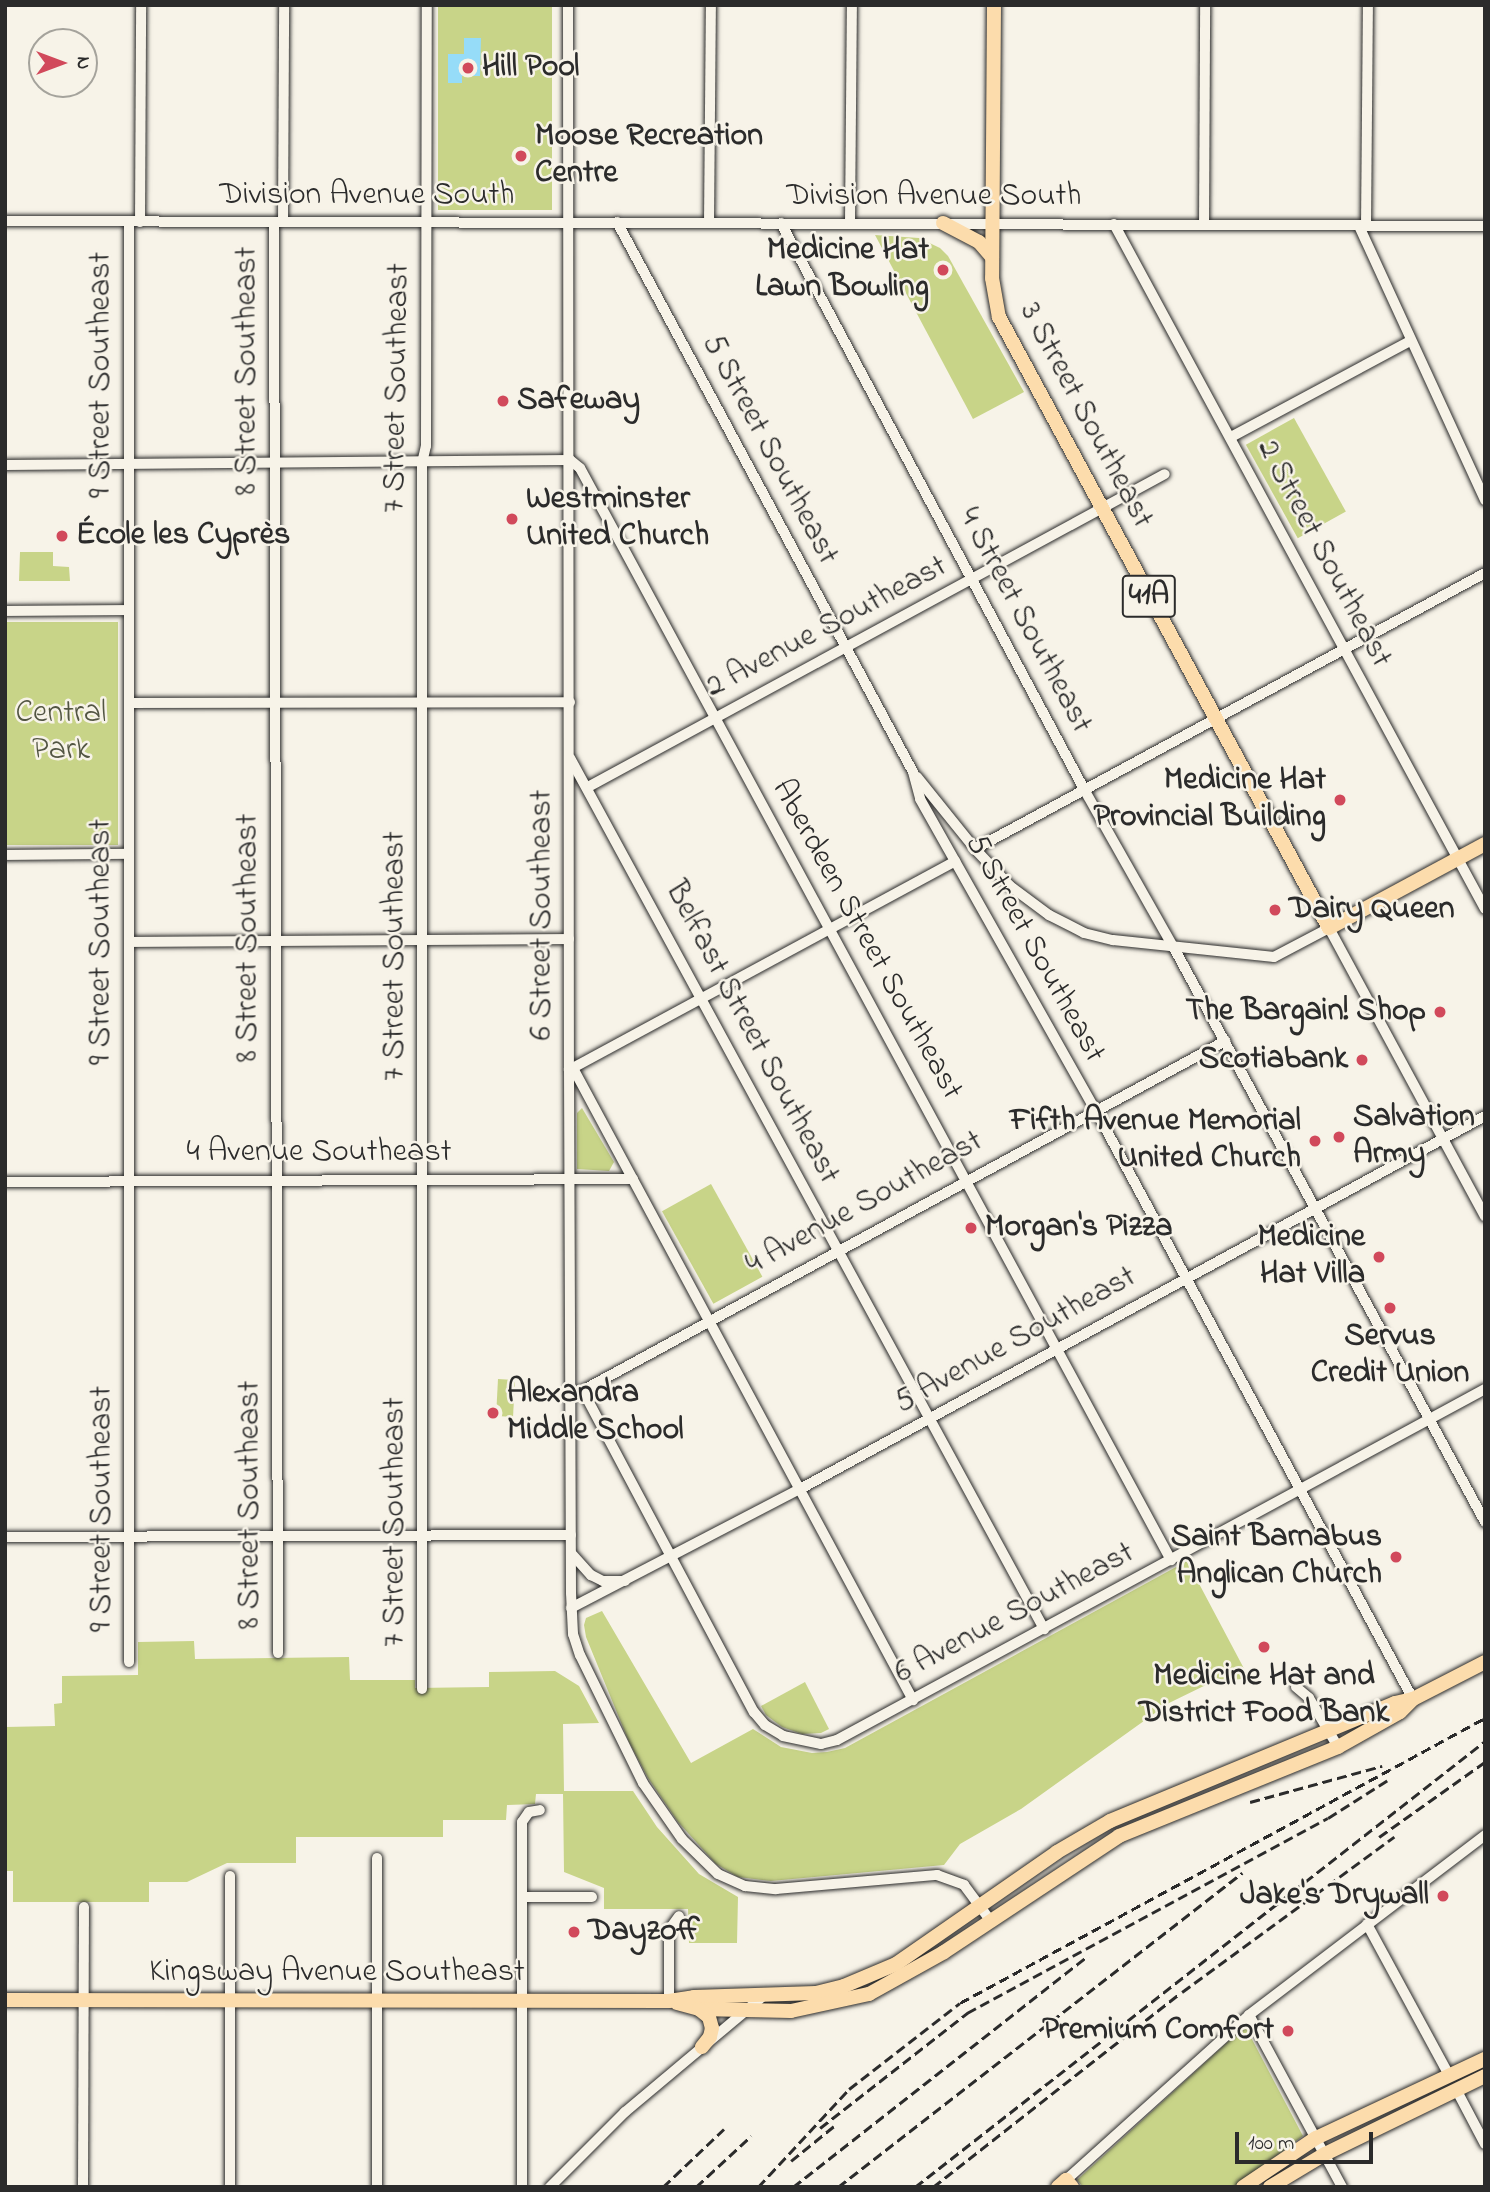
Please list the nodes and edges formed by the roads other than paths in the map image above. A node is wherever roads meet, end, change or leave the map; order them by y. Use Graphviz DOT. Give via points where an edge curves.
graph roads {
  1 [pos="141,5"];
  2 [pos="284,5"];
  3 [pos="427,5"];
  4 [pos="568,5"];
  5 [pos="710,5"];
  6 [pos="852,5"];
  7 [pos="994,5"];
  8 [pos="1205,5"];
  9 [pos="1368,5"];
  10 [pos="5,221"];
  11 [pos="134,222"];
  12 [pos="279,222"];
  13 [pos="426,222"];
  14 [pos="567,222"];
  15 [pos="617,222"];
  16 [pos="709,223"];
  17 [pos="781,223"];
  18 [pos="850,223"];
  19 [pos="943,223"];
  20 [pos="992,223"];
  21 [pos="1114,224"];
  22 [pos="1203,225"];
  23 [pos="1362,226"];
  24 [pos="1485,226"];
  25 [pos="992,257"];
  26 [pos="1410,341"];
  27 [pos="1231,437"];
  28 [pos="570,460"];
  29 [pos="422,463"];
  30 [pos="128,464"];
  31 [pos="275,464"];
  32 [pos="5,465"];
  33 [pos="1165,474"];
  34 [pos="1485,500"];
  35 [pos="1101,508"];
  36 [pos="1485,573"];
  37 [pos="971,580"];
  38 [pos="128,610"];
  39 [pos="5,611"];
  40 [pos="845,648"];
  41 [pos="1345,648"];
  42 [pos="275,702"];
  43 [pos="422,702"];
  44 [pos="570,702"];
  45 [pos="129,703"];
  46 [pos="715,718"];
  47 [pos="1215,718"];
  48 [pos="570,758"];
  49 [pos="913,772"];
  50 [pos="588,787"];
  51 [pos="1085,790"];
  52 [pos="1485,844"];
  53 [pos="975,849"];
  54 [pos="5,855"];
  55 [pos="129,855"];
  56 [pos="1457,859"];
  57 [pos="955,861"];
  58 [pos="1485,909"];
  59 [pos="830,928"];
  60 [pos="1329,928"];
  61 [pos="569,939"];
  62 [pos="423,940"];
  63 [pos="129,942"];
  64 [pos="275,942"];
  65 [pos="1174,948"];
  66 [pos="702,998"];
  67 [pos="1225,1041"];
  68 [pos="571,1069"];
  69 [pos="1096,1111"];
  70 [pos="1485,1116"];
  71 [pos="1444,1139"];
  72 [pos="633,1179"];
  73 [pos="423,1180"];
  74 [pos="569,1180"];
  75 [pos="967,1181"];
  76 [pos="5,1182"];
  77 [pos="129,1182"];
  78 [pos="276,1182"];
  79 [pos="1315,1209"];
  80 [pos="1485,1216"];
  81 [pos="839,1251"];
  82 [pos="1186,1278"];
  83 [pos="710,1320"];
  84 [pos="1058,1348"];
  85 [pos="1485,1389"];
  86 [pos="583,1391"];
  87 [pos="570,1398"];
  88 [pos="930,1418"];
  89 [pos="1429,1419"];
  90 [pos="1300,1488"];
  91 [pos="800,1489"];
  92 [pos="1485,1522"];
  93 [pos="570,1535"];
  94 [pos="277,1536"];
  95 [pos="422,1536"];
  96 [pos="5,1537"];
  97 [pos="129,1537"];
  98 [pos="571,1553"];
  99 [pos="672,1558"];
  100 [pos="1171,1560"];
  101 [pos="628,1581"];
  102 [pos="571,1608"];
  103 [pos="1044,1629"];
  104 [pos="278,1653"];
  105 [pos="129,1662"];
  106 [pos="1485,1662"];
  107 [pos="1296,1687"];
  108 [pos="422,1689"];
  109 [pos="1413,1699"];
  110 [pos="913,1700"];
  111 [pos="1330,1732"];
  112 [pos="1338,1747"];
  113 [pos="540,1810"];
  114 [pos="1485,1835"];
  115 [pos="377,1858"];
  116 [pos="230,1875"];
  117 [pos="522,1897"];
  118 [pos="592,1897"];
  119 [pos="84,1907"];
  120 [pos="986,1913"];
  121 [pos="679,1916"];
  122 [pos="1367,1924"];
  123 [pos="764,1996"];
  124 [pos="5,2000"];
  125 [pos="84,2000"];
  126 [pos="376,2001"];
  127 [pos="522,2001"];
  128 [pos="669,2001"];
  129 [pos="230,2002"];
  130 [pos="699,2008"];
  131 [pos="748,2011"];
  132 [pos="1249,2015"];
  133 [pos="702,2047"];
  134 [pos="1485,2059"];
  135 [pos="1449,2075"];
  136 [pos="1485,2076"];
  137 [pos="1457,2091"];
  138 [pos="1316,2138"];
  139 [pos="1485,2144"];
  140 [pos="1325,2154"];
  141 [pos="1065,2184"];
  142 [pos="83,2187"];
  143 [pos="230,2187"];
  144 [pos="377,2187"];
  145 [pos="522,2187"];
  146 [pos="550,2187"];
  147 [pos="1242,2187"];
  148 [pos="1270,2187"];
  149 [pos="1342,2187"];
  1 -- 11 [label="street, 9 Street Southeast"];
  2 -- 12 [label="street, 8 Street Southeast"];
  3 -- 13 [label="street, 7 Street Southeast"];
  4 -- 14 [label="street, 6 Street Southeast"];
  5 -- 16 [label="street"];
  6 -- 18 [label="street"];
  7 -- 20 [label="main road, 41A"];
  8 -- 22 [label="street"];
  9 -- 23 [label="street"];
  10 -- 11 [label="street, Division Avenue South"];
  11 -- 12 [label="street, Division Avenue South"];
  11 -- 30 [label="street, 9 Street Southeast"];
  12 -- 13 [label="street, Division Avenue South"];
  12 -- 31 [label="street, 8 Street Southeast"];
  13 -- 14 [label="street, Division Avenue South"];
  13 -- 29 [label="street, 7 Street Southeast" via="426,446"];
  14 -- 15 [label="street, Division Avenue South"];
  14 -- 28 [label="street, 6 Street Southeast"];
  15 -- 16 [label="street, Division Avenue South"];
  15 -- 40 [label="street, 5 Street Southeast"];
  16 -- 17 [label="street, Division Avenue South"];
  17 -- 18 [label="street, Division Avenue South"];
  17 -- 37 [label="street, 4 Street Southeast"];
  18 -- 19 [label="street, Division Avenue South"];
  19 -- 20 [label="street, Division Avenue South"];
  19 -- 25 [label="main road" via="979,242"];
  20 -- 21 [label="street, Division Avenue South"];
  20 -- 25 [label="main road, 3 Street Southeast / 41A"];
  21 -- 22 [label="street, Division Avenue South"];
  21 -- 27 [label="street, 2 Street Southeast"];
  22 -- 23 [label="street, Division Avenue South"];
  23 -- 24 [label="street, Division Avenue South"];
  23 -- 26 [label="street"];
  25 -- 35 [label="main road, 3 Street Southeast / 41A" via="993,299 1002,326"];
  26 -- 27 [label="street"];
  26 -- 34 [label="street"];
  27 -- 41 [label="street, 2 Street Southeast"];
  28 -- 29 [label="street"];
  28 -- 44 [label="street, 6 Street Southeast"];
  28 -- 46 [label="street, Aberdeen Street Southeast" via="580,468"];
  29 -- 31 [label="street"];
  29 -- 43 [label="street, 7 Street Southeast"];
  30 -- 31 [label="street"];
  30 -- 32 [label="street"];
  30 -- 38 [label="street, 9 Street Southeast"];
  31 -- 42 [label="street, 8 Street Southeast"];
  33 -- 35 [label="street, 2 Avenue Southeast"];
  35 -- 37 [label="street, 2 Avenue Southeast"];
  35 -- 47 [label="main road, 3 Street Southeast / 41A"];
  36 -- 41 [label="street"];
  37 -- 40 [label="street, 2 Avenue Southeast"];
  37 -- 51 [label="street, 4 Street Southeast"];
  38 -- 39 [label="street"];
  38 -- 45 [label="street, 9 Street Southeast"];
  40 -- 46 [label="street, 2 Avenue Southeast"];
  40 -- 49 [label="street, 5 Street Southeast"];
  41 -- 47 [label="street"];
  41 -- 56 [label="street, 2 Street Southeast"];
  42 -- 43 [label="street"];
  42 -- 45 [label="street"];
  42 -- 64 [label="street, 8 Street Southeast"];
  43 -- 44 [label="street"];
  43 -- 62 [label="street, 7 Street Southeast"];
  44 -- 48 [label="street, 6 Street Southeast"];
  45 -- 55 [label="street, 9 Street Southeast"];
  46 -- 50 [label="street, 2 Avenue Southeast"];
  46 -- 59 [label="street, Aberdeen Street Southeast"];
  47 -- 51 [label="street"];
  47 -- 60 [label="main road, 3 Street Southeast / 41A"];
  48 -- 50 [label="street, Belfast Street Southeast"];
  48 -- 61 [label="street, 6 Street Southeast"];
  49 -- 53 [label="street"];
  49 -- 57 [label="street, 5 Street Southeast" via="920,799"];
  50 -- 66 [label="street, Belfast Street Southeast"];
  51 -- 53 [label="street"];
  51 -- 65 [label="street, 4 Street Southeast"];
  52 -- 56 [label="main road"];
  53 -- 65 [label="street" via="1010,886 1065,925 1099,938"];
  54 -- 55 [label="street"];
  55 -- 63 [label="street, 9 Street Southeast"];
  56 -- 58 [label="street, 2 Street Southeast"];
  56 -- 60 [label="main road"];
  57 -- 59 [label="street"];
  57 -- 69 [label="street, 5 Street Southeast"];
  59 -- 66 [label="street"];
  59 -- 75 [label="street, Aberdeen Street Southeast"];
  60 -- 65 [label="street" via="1274,957"];
  60 -- 71 [label="street, 3 Street Southeast"];
  61 -- 62 [label="street"];
  61 -- 68 [label="street, 6 Street Southeast"];
  62 -- 64 [label="street"];
  62 -- 73 [label="street, 7 Street Southeast"];
  63 -- 64 [label="street"];
  63 -- 77 [label="street, 9 Street Southeast"];
  64 -- 78 [label="street, 8 Street Southeast"];
  65 -- 67 [label="street, 4 Street Southeast"];
  66 -- 68 [label="street"];
  66 -- 81 [label="street, Belfast Street Southeast"];
  67 -- 69 [label="street, 4 Avenue Southeast"];
  67 -- 79 [label="street, 4 Street Southeast"];
  68 -- 72 [label="street"];
  68 -- 74 [label="street, 6 Street Southeast"];
  69 -- 75 [label="street, 4 Avenue Southeast"];
  69 -- 82 [label="street, 5 Street Southeast"];
  70 -- 71 [label="street, 5 Avenue Southeast"];
  71 -- 79 [label="street, 5 Avenue Southeast"];
  71 -- 80 [label="street, 3 Street Southeast"];
  72 -- 74 [label="street, 4 Avenue Southeast"];
  72 -- 83 [label="street"];
  73 -- 74 [label="street, 4 Avenue Southeast"];
  73 -- 78 [label="street, 4 Avenue Southeast"];
  73 -- 95 [label="street, 7 Street Southeast"];
  74 -- 87 [label="street, 6 Street Southeast"];
  75 -- 81 [label="street, 4 Avenue Southeast"];
  75 -- 84 [label="street, Aberdeen Street Southeast"];
  76 -- 77 [label="street, 4 Avenue Southeast"];
  77 -- 78 [label="street, 4 Avenue Southeast"];
  77 -- 97 [label="street, 9 Street Southeast"];
  78 -- 94 [label="street, 8 Street Southeast"];
  79 -- 82 [label="street, 5 Avenue Southeast"];
  79 -- 89 [label="street, 4 Street Southeast"];
  81 -- 83 [label="street, 4 Avenue Southeast"];
  81 -- 88 [label="street, Belfast Street Southeast"];
  82 -- 84 [label="street, 5 Avenue Southeast"];
  82 -- 90 [label="street, 5 Street Southeast"];
  83 -- 86 [label="street, 4 Avenue Southeast"];
  83 -- 91 [label="street"];
  84 -- 88 [label="street, 5 Avenue Southeast"];
  84 -- 100 [label="street, Aberdeen Street Southeast"];
  85 -- 89 [label="street, 6 Avenue Southeast"];
  86 -- 87 [label="street, 4 Avenue Southeast"];
  86 -- 99 [label="street"];
  87 -- 93 [label="street, 6 Street Southeast"];
  88 -- 91 [label="street, 5 Avenue Southeast"];
  88 -- 103 [label="street, Belfast Street Southeast"];
  89 -- 90 [label="street, 6 Avenue Southeast"];
  89 -- 92 [label="street, 4 Street Southeast"];
  90 -- 100 [label="street, 6 Avenue Southeast"];
  90 -- 109 [label="street, 5 Street Southeast"];
  91 -- 99 [label="street, 5 Avenue Southeast"];
  91 -- 110 [label="street"];
  93 -- 95 [label="street"];
  93 -- 98 [label="street, 6 Street Southeast"];
  94 -- 95 [label="street"];
  94 -- 97 [label="street"];
  94 -- 104 [label="street, 8 Street Southeast"];
  95 -- 108 [label="street, 7 Street Southeast"];
  96 -- 97 [label="street"];
  97 -- 105 [label="street, 9 Street Southeast"];
  98 -- 101 [label="street" via="603,1581"];
  98 -- 102 [label="street, 6 Street Southeast"];
  99 -- 101 [label="street, 5 Avenue Southeast"];
  99 -- 110 [label="street, 6 Avenue Southeast" via="754,1712 783,1736 821,1744 837,1740"];
  100 -- 103 [label="street, 6 Avenue Southeast"];
  101 -- 102 [label="street, 5 Avenue Southeast"];
  102 -- 120 [label="street, 6 Street Southeast" via="578,1650 643,1783 682,1839 718,1874 745,1886 776,1889 937,1875 964,1885"];
  103 -- 110 [label="street, 6 Avenue Southeast"];
  106 -- 109 [label="main road"];
  107 -- 111 [label="street" via="1309,1698"];
  109 -- 111 [label="main road"];
  109 -- 112 [label="main road"];
  111 -- 112 [label="street"];
  111 -- 120 [label="main road" via="1110,1821 1057,1852"];
  112 -- 120 [label="main road" via="1119,1836"];
  113 -- 117 [label="street" via="529,1812 522,1822"];
  114 -- 122 [label="street"];
  115 -- 126 [label="street"];
  116 -- 129 [label="street"];
  117 -- 118 [label="street"];
  117 -- 127 [label="street"];
  119 -- 125 [label="street"];
  120 -- 123 [label="main road, Kingsway Avenue Southeast" via="864,1979 816,1993"];
  120 -- 131 [label="main road, Kingsway Avenue Southeast" via="944,1952 869,1994 814,2008"];
  121 -- 128 [label="street" via="669,1930"];
  122 -- 132 [label="street"];
  122 -- 135 [label="street"];
  123 -- 128 [label="main road, Kingsway Avenue Southeast"];
  123 -- 131 [label="street"];
  124 -- 125 [label="main road, Kingsway Avenue Southeast"];
  125 -- 129 [label="main road, Kingsway Avenue Southeast"];
  125 -- 142 [label="street"];
  126 -- 127 [label="main road, Kingsway Avenue Southeast"];
  126 -- 129 [label="main road, Kingsway Avenue Southeast"];
  126 -- 144 [label="street"];
  127 -- 128 [label="main road, Kingsway Avenue Southeast"];
  127 -- 145 [label="street"];
  128 -- 130 [label="main road, Kingsway Avenue Southeast"];
  129 -- 143 [label="street"];
  130 -- 131 [label="main road, Kingsway Avenue Southeast"];
  130 -- 133 [label="main road" via="712,2028"];
  131 -- 133 [label="street"];
  132 -- 138 [label="street"];
  132 -- 141 [label="street"];
  133 -- 146 [label="street" via="625,2112"];
  134 -- 135 [label="main road"];
  135 -- 138 [label="main road"];
  136 -- 137 [label="main road"];
  137 -- 139 [label="street"];
  137 -- 140 [label="main road"];
  138 -- 140 [label="street"];
  138 -- 147 [label="main road"];
  140 -- 148 [label="main road"];
  140 -- 149 [label="street"];
}
